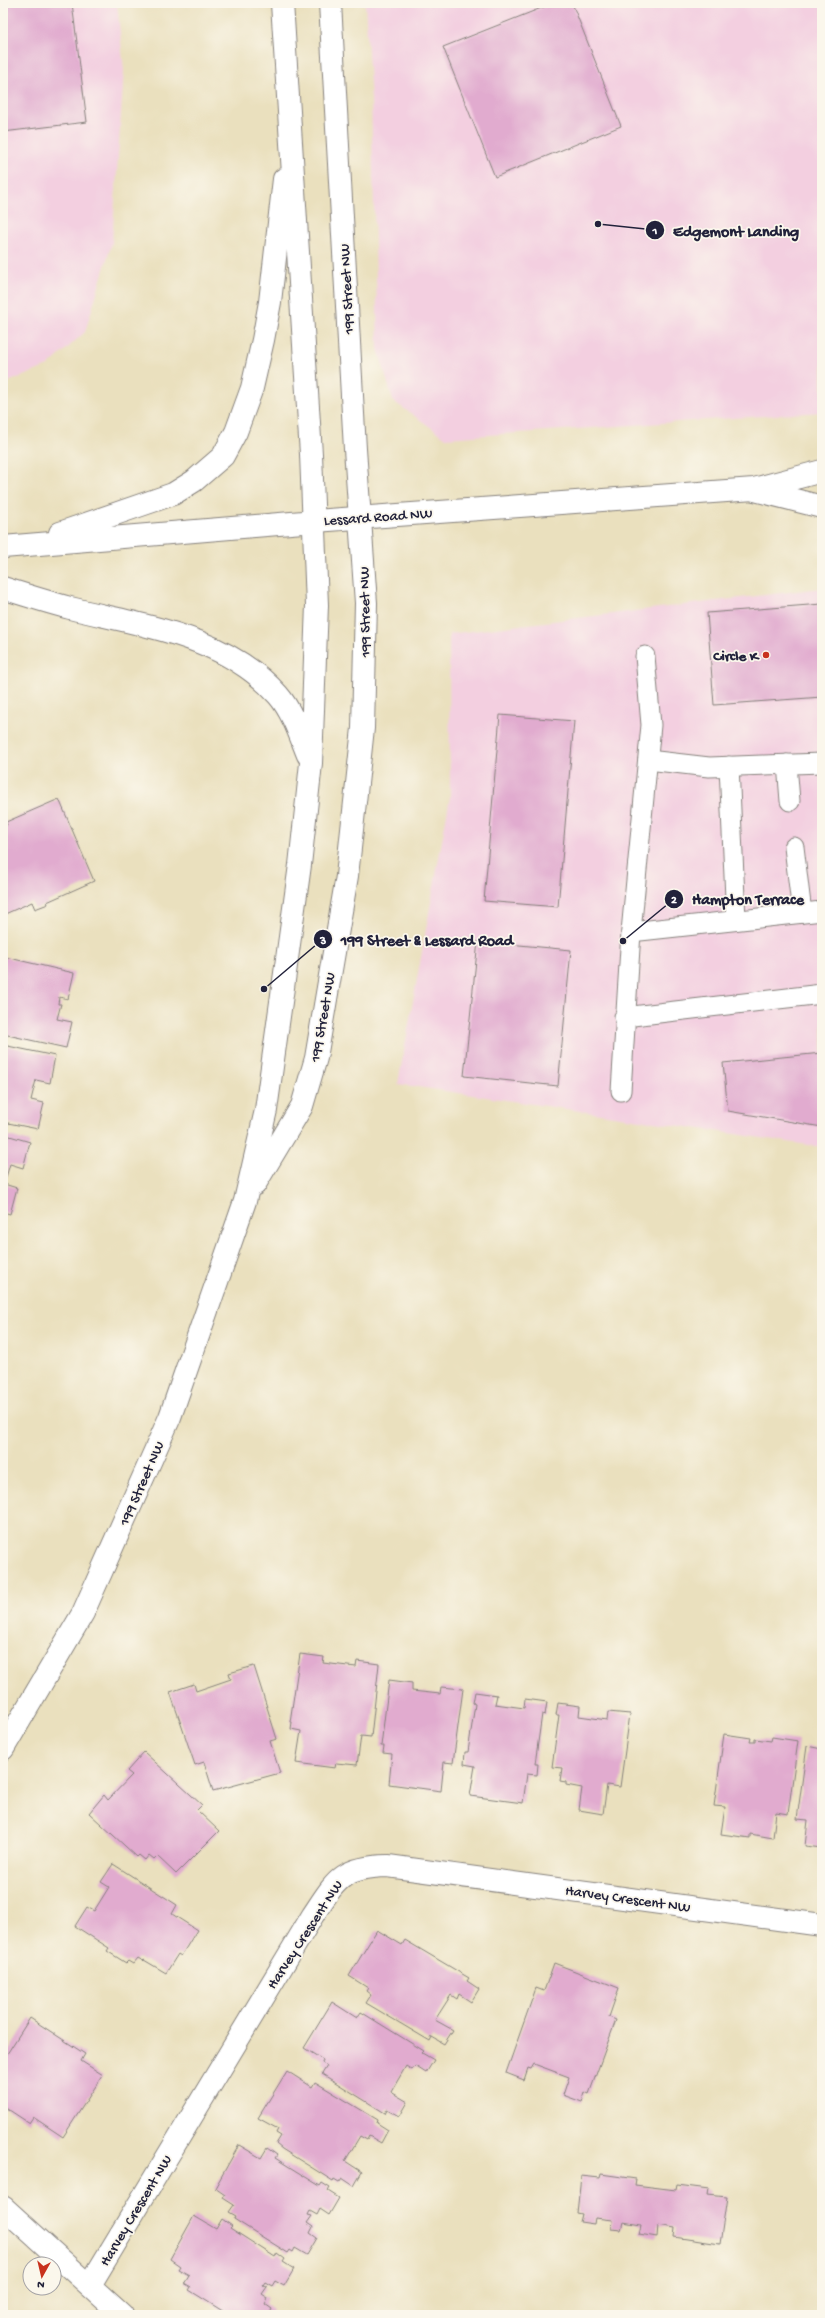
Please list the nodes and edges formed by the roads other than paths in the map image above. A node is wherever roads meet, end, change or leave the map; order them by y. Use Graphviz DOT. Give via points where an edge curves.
graph roads {
  1 [pos="282,3"];
  2 [pos="330,3"];
  3 [pos="291,120"];
  4 [pos="822,471"];
  5 [pos="754,489"];
  6 [pos="822,507"];
  7 [pos="361,517"];
  8 [pos="315,521"];
  9 [pos="30,544"];
  10 [pos="3,547"];
  11 [pos="3,588"];
  12 [pos="646,656"];
  13 [pos="648,760"];
  14 [pos="311,763"];
  15 [pos="822,763"];
  16 [pos="787,764"];
  17 [pos="729,766"];
  18 [pos="790,801"];
  19 [pos="794,847"];
  20 [pos="822,911"];
  21 [pos="802,914"];
  22 [pos="736,920"];
  23 [pos="631,932"];
  24 [pos="822,994"];
  25 [pos="624,1017"];
  26 [pos="621,1091"];
  27 [pos="246,1201"];
  28 [pos="3,1749"];
  29 [pos="822,1925"];
  30 [pos="3,2207"];
  31 [pos="90,2285"];
  32 [pos="122,2315"];
  1 -- 3 [label="main road, 199 Street NW"];
  2 -- 7 [label="main road, 199 Street NW" via="354,442"];
  3 -- 8 [label="main road, 199 Street NW"];
  3 -- 9 [label="main road" via="270,302 263,340 252,388 236,432 222,456 194,481 173,494"];
  4 -- 5 [label="main road, Lessard Road NW"];
  5 -- 6 [label="main road, Lessard Road NW"];
  5 -- 7 [label="main road, Lessard Road NW"];
  7 -- 8 [label="main road, Lessard Road NW"];
  7 -- 27 [label="main road, 199 Street NW" via="366,603 363,728 347,876 316,1058 302,1106"];
  8 -- 9 [label="main road, Lessard Road NW"];
  8 -- 14 [label="main road, 199 Street NW" via="317,605"];
  9 -- 10 [label="main road, Lessard Road NW"];
  11 -- 14 [label="main road" via="70,608 132,620 168,631 242,662 280,696 299,730"];
  12 -- 13 [label="lane" via="651,725"];
  13 -- 17 [label="lane" via="710,767"];
  13 -- 23 [label="lane"];
  14 -- 27 [label="main road, 199 Street NW" via="280,1016 266,1110"];
  15 -- 16 [label="lane"];
  16 -- 17 [label="lane"];
  16 -- 18 [label="lane"];
  17 -- 22 [label="lane"];
  19 -- 21 [label="lane"];
  20 -- 21 [label="lane"];
  21 -- 22 [label="lane"];
  22 -- 23 [label="lane"];
  23 -- 25 [label="lane"];
  24 -- 25 [label="lane"];
  25 -- 26 [label="lane"];
  27 -- 28 [label="main road, 199 Street NW" via="170,1417 83,1613"];
  29 -- 31 [label="main road, Harvey Crescent NW" via="388,1866 367,1866 344,1874 313,1915"];
  30 -- 31 [label="main road"];
  31 -- 32 [label="main road"];
}
